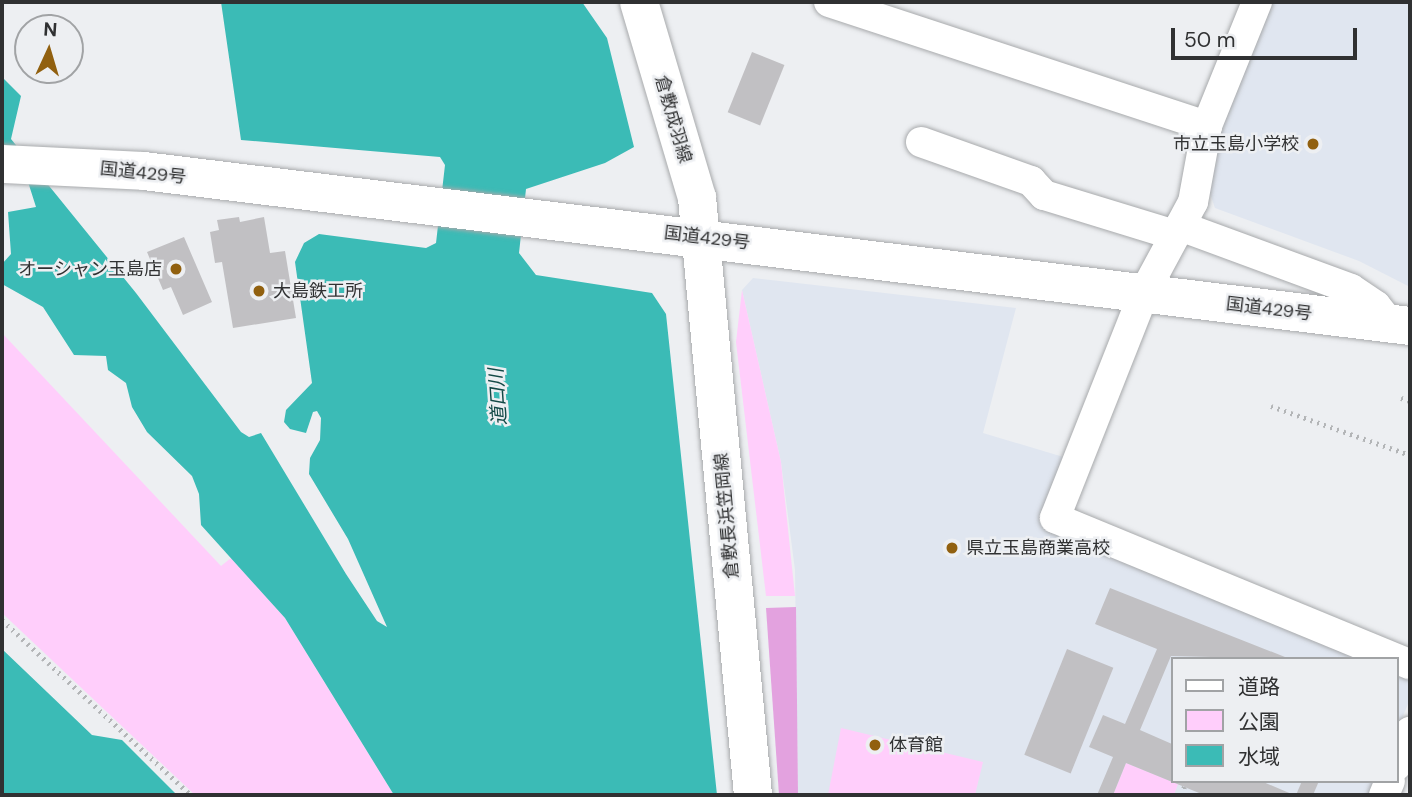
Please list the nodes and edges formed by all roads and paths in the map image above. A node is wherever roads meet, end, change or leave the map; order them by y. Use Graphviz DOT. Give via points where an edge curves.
graph roads {
  1 [pos="639,2"];
  2 [pos="829,2"];
  3 [pos="1257,2"];
  4 [pos="1207,126"];
  5 [pos="921,142"];
  6 [pos="2,164"];
  7 [pos="1178,231"];
  8 [pos="701,237"];
  9 [pos="1144,293"];
  10 [pos="1400,325"];
  11 [pos="1401,398"];
  12 [pos="1410,401"];
  13 [pos="1271,406"];
  14 [pos="1410,455"];
  15 [pos="2,620"];
  16 [pos="1393,657"];
  17 [pos="1410,732"];
  18 [pos="1398,761"];
  19 [pos="1184,787"];
  20 [pos="191,795"];
  21 [pos="753,795"];
  22 [pos="1181,795"];
  1 -- 8 [label="main road, 倉敷成羽線" via="697,198"];
  2 -- 4 [label="street"];
  3 -- 4 [label="street"];
  4 -- 7 [label="street" via="1193,202"];
  5 -- 7 [label="street" via="1031,181 1044,195"];
  6 -- 8 [label="main road, 国道429号" via="144,171 440,210"];
  7 -- 9 [label="street"];
  7 -- 10 [label="street" via="1350,289"];
  8 -- 9 [label="main road, 国道429号"];
  8 -- 21 [label="main road, 倉敷長浜笠岡線"];
  9 -- 10 [label="main road, 国道429号"];
  9 -- 16 [label="street" via="1055,519"];
  11 -- 12 [label="path"];
  13 -- 14 [label="path"];
  15 -- 20 [label="path"];
  17 -- 18 [label="street"];
  19 -- 22 [label="path"];
}
